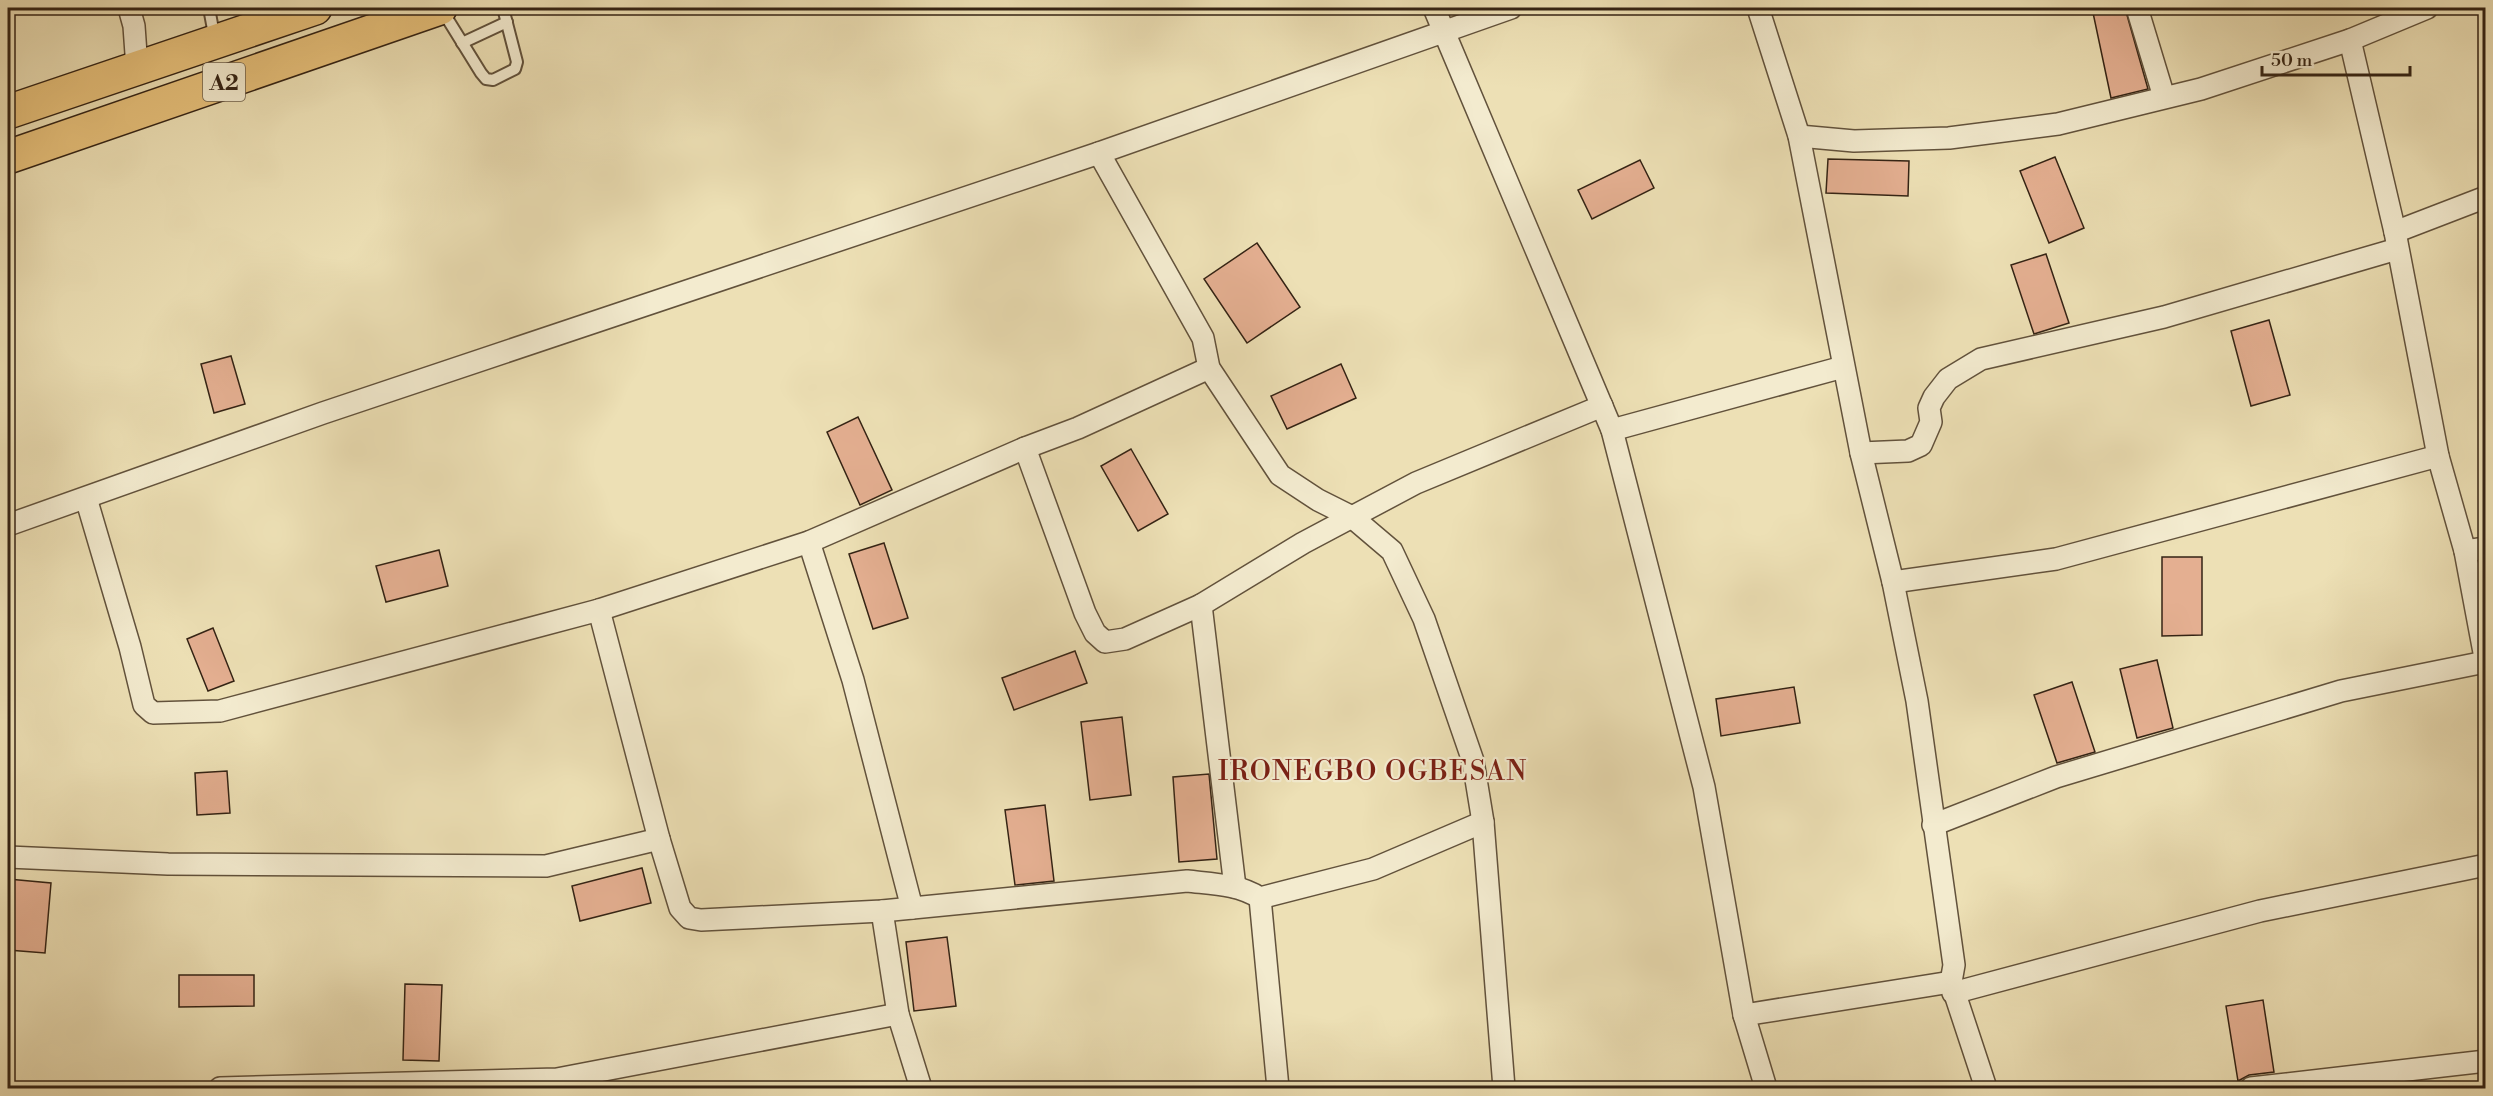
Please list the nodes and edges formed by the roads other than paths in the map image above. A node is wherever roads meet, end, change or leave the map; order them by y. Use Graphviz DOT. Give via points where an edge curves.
graph roads {
  1 [pos="129,8"];
  2 [pos="209,8"];
  3 [pos="315,8"];
  4 [pos="440,8"];
  5 [pos="504,8"];
  6 [pos="1434,8"];
  7 [pos="1511,8"];
  8 [pos="1758,8"];
  9 [pos="2138,8"];
  10 [pos="2427,8"];
  11 [pos="274,14"];
  12 [pos="507,22"];
  13 [pos="1443,31"];
  14 [pos="2350,40"];
  15 [pos="215,42"];
  16 [pos="462,43"];
  17 [pos="137,68"];
  18 [pos="2164,97"];
  19 [pos="8,112"];
  20 [pos="1799,136"];
  21 [pos="1099,153"];
  22 [pos="8,157"];
  23 [pos="2486,197"];
  24 [pos="2396,241"];
  25 [pos="1844,367"];
  26 [pos="1209,368"];
  27 [pos="1602,406"];
  28 [pos="1612,430"];
  29 [pos="1025,448"];
  30 [pos="1861,453"];
  31 [pos="2439,456"];
  32 [pos="86,498"];
  33 [pos="1352,517"];
  34 [pos="8,525"];
  35 [pos="809,542"];
  36 [pos="2475,550"];
  37 [pos="1893,582"];
  38 [pos="1201,605"];
  39 [pos="599,610"];
  40 [pos="2485,663"];
  41 [pos="1483,822"];
  42 [pos="1934,825"];
  43 [pos="659,839"];
  44 [pos="8,856"];
  45 [pos="2486,866"];
  46 [pos="1235,887"];
  47 [pos="1260,898"];
  48 [pos="912,908"];
  49 [pos="882,911"];
  50 [pos="1952,988"];
  51 [pos="898,1014"];
  52 [pos="1744,1015"];
  53 [pos="2486,1061"];
  54 [pos="220,1089"];
  55 [pos="921,1089"];
  56 [pos="1278,1089"];
  57 [pos="1504,1089"];
  58 [pos="1766,1089"];
  59 [pos="1986,1089"];
  60 [pos="2252,1089"];
  1 -- 17 [label="street"];
  2 -- 15 [label="lane"];
  3 -- 11 [label="highway, A2"];
  4 -- 16 [label="lane"];
  4 -- 22 [label="highway, A2"];
  5 -- 12 [label="lane"];
  6 -- 13 [label="street"];
  7 -- 13 [label="street"];
  8 -- 20 [label="street"];
  9 -- 18 [label="street"];
  10 -- 14 [label="street"];
  11 -- 15 [label="highway, A2"];
  12 -- 16 [label="lane"];
  12 -- 16 [label="lane" via="517,62 515,69 493,80 486,79"];
  13 -- 21 [label="street"];
  13 -- 27 [label="street"];
  14 -- 18 [label="street" via="2201,89"];
  14 -- 24 [label="street"];
  15 -- 17 [label="highway, A2"];
  17 -- 19 [label="highway, A2"];
  18 -- 20 [label="street" via="2058,124 1949,138 1854,141"];
  20 -- 25 [label="street"];
  21 -- 26 [label="street" via="1203,338"];
  21 -- 32 [label="street" via="334,409"];
  23 -- 24 [label="street"];
  24 -- 30 [label="street" via="2164,317 1981,359 1948,379 1934,397 1929,408 1931,422 1921,445 1908,451"];
  24 -- 31 [label="street"];
  25 -- 28 [label="street"];
  25 -- 30 [label="street"];
  26 -- 29 [label="street" via="1078,429"];
  26 -- 33 [label="street" via="1280,476"];
  27 -- 28 [label="street"];
  27 -- 33 [label="street" via="1416,483"];
  28 -- 52 [label="street" via="1704,787"];
  29 -- 35 [label="street"];
  29 -- 38 [label="street" via="1085,613 1104,642 1125,639"];
  30 -- 37 [label="street"];
  31 -- 36 [label="street"];
  31 -- 37 [label="street" via="2056,559"];
  32 -- 34 [label="street"];
  32 -- 39 [label="street" via="144,705 153,713 220,711"];
  33 -- 38 [label="street"];
  33 -- 41 [label="street" via="1392,551 1424,619 1473,761"];
  35 -- 39 [label="street"];
  35 -- 48 [label="street" via="853,680"];
  36 -- 40 [label="street"];
  37 -- 42 [label="street" via="1917,701"];
  38 -- 46 [label="street"];
  39 -- 43 [label="street"];
  40 -- 42 [label="street" via="2341,691 2056,777"];
  41 -- 47 [label="street" via="1373,869"];
  41 -- 57 [label="street"];
  42 -- 50 [label="street" via="1953,965"];
  43 -- 44 [label="street" via="546,867 168,864"];
  43 -- 49 [label="street" via="680,908 689,918"];
  45 -- 50 [label="street" via="2260,911"];
  46 -- 47 [label="street"];
  46 -- 48 [label="street" via="1187,881"];
  47 -- 56 [label="street"];
  48 -- 49 [label="street"];
  49 -- 51 [label="street"];
  50 -- 52 [label="street"];
  50 -- 59 [label="street"];
  51 -- 54 [label="street" via="557,1078"];
  51 -- 55 [label="street"];
  52 -- 58 [label="street"];
  53 -- 60 [label="street"];
}
